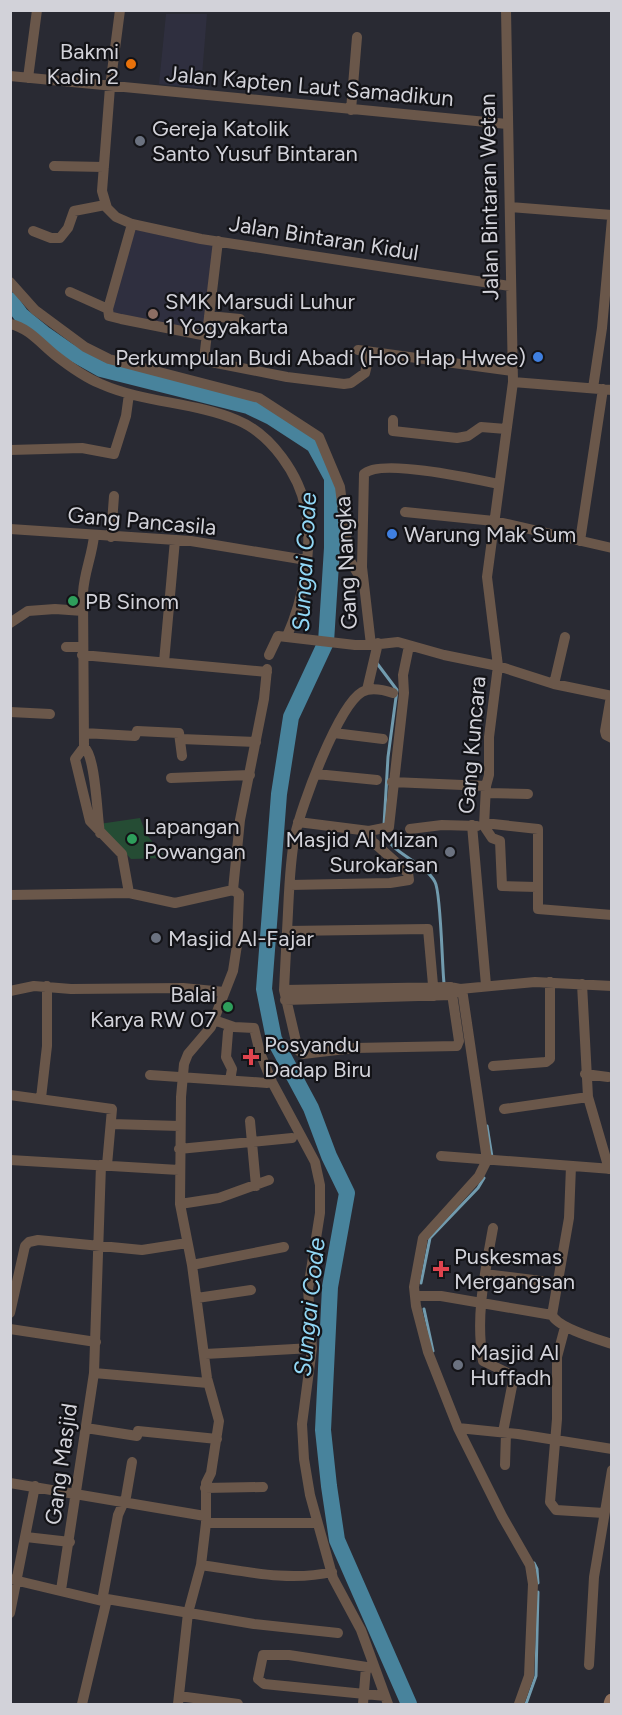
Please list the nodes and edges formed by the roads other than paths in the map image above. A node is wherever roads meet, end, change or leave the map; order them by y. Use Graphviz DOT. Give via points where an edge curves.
graph roads {
  1 [pos="37,10"];
  2 [pos="120,10"];
  3 [pos="506,10"];
  4 [pos="357,37"];
  5 [pos="10,76"];
  6 [pos="28,78"];
  7 [pos="110,87"];
  8 [pos="351,110"];
  9 [pos="507,124"];
  10 [pos="54,166"];
  11 [pos="104,167"];
  12 [pos="105,206"];
  13 [pos="510,207"];
  14 [pos="612,217"];
  15 [pos="132,225"];
  16 [pos="33,231"];
  17 [pos="218,241"];
  18 [pos="10,282"];
  19 [pos="510,286"];
  20 [pos="70,292"];
  21 [pos="108,309"];
  22 [pos="209,316"];
  23 [pos="240,319"];
  24 [pos="10,324"];
  25 [pos="607,328"];
  26 [pos="207,336"];
  27 [pos="358,350"];
  28 [pos="370,352"];
  29 [pos="512,377"];
  30 [pos="602,389"];
  31 [pos="129,394"];
  32 [pos="393,420"];
  33 [pos="506,429"];
  34 [pos="10,450"];
  35 [pos="499,484"];
  36 [pos="114,496"];
  37 [pos="405,512"];
  38 [pos="494,521"];
  39 [pos="10,530"];
  40 [pos="94,536"];
  41 [pos="111,537"];
  42 [pos="175,540"];
  43 [pos="580,541"];
  44 [pos="612,548"];
  45 [pos="306,560"];
  46 [pos="362,581"];
  47 [pos="82,611"];
  48 [pos="10,623"];
  49 [pos="289,636"];
  50 [pos="565,637"];
  51 [pos="374,644"];
  52 [pos="409,646"];
  53 [pos="66,647"];
  54 [pos="82,651"];
  55 [pos="269,655"];
  56 [pos="164,662"];
  57 [pos="498,666"];
  58 [pos="555,684"];
  59 [pos="367,690"];
  60 [pos="393,693"];
  61 [pos="611,696"];
  62 [pos="10,712"];
  63 [pos="50,714"];
  64 [pos="84,733"];
  65 [pos="334,733"];
  66 [pos="612,738"];
  67 [pos="181,739"];
  68 [pos="383,739"];
  69 [pos="256,742"];
  70 [pos="182,756"];
  71 [pos="316,774"];
  72 [pos="250,775"];
  73 [pos="171,778"];
  74 [pos="376,780"];
  75 [pos="392,782"];
  76 [pos="486,789"];
  77 [pos="528,794"];
  78 [pos="298,822"];
  79 [pos="480,825"];
  80 [pos="378,829"];
  81 [pos="410,829"];
  82 [pos="394,862"];
  83 [pos="393,883"];
  84 [pos="291,885"];
  85 [pos="537,887"];
  86 [pos="233,890"];
  87 [pos="129,893"];
  88 [pos="10,896"];
  89 [pos="612,915"];
  90 [pos="287,931"];
  91 [pos="550,982"];
  92 [pos="582,984"];
  93 [pos="486,985"];
  94 [pos="47,986"];
  95 [pos="612,986"];
  96 [pos="456,990"];
  97 [pos="10,991"];
  98 [pos="433,991"];
  99 [pos="224,992"];
  100 [pos="285,995"];
  101 [pos="214,1020"];
  102 [pos="228,1032"];
  103 [pos="493,1066"];
  104 [pos="585,1074"];
  105 [pos="150,1075"];
  106 [pos="183,1077"];
  107 [pos="608,1077"];
  108 [pos="230,1080"];
  109 [pos="267,1083"];
  110 [pos="10,1095"];
  111 [pos="588,1097"];
  112 [pos="42,1098"];
  113 [pos="504,1109"];
  114 [pos="250,1121"];
  115 [pos="111,1124"];
  116 [pos="180,1125"];
  117 [pos="292,1138"];
  118 [pos="252,1141"];
  119 [pos="179,1149"];
  120 [pos="441,1156"];
  121 [pos="10,1160"];
  122 [pos="487,1160"];
  123 [pos="104,1165"];
  124 [pos="571,1166"];
  125 [pos="610,1169"];
  126 [pos="179,1170"];
  127 [pos="269,1180"];
  128 [pos="256,1186"];
  129 [pos="180,1204"];
  130 [pos="494,1228"];
  131 [pos="187,1243"];
  132 [pos="98,1246"];
  133 [pos="284,1247"];
  134 [pos="192,1266"];
  135 [pos="485,1274"];
  136 [pos="557,1283"];
  137 [pos="251,1290"];
  138 [pos="415,1296"];
  139 [pos="197,1298"];
  140 [pos="480,1303"];
  141 [pos="10,1313"];
  142 [pos="552,1315"];
  143 [pos="565,1327"];
  144 [pos="10,1329"];
  145 [pos="96,1342"];
  146 [pos="612,1344"];
  147 [pos="312,1348"];
  148 [pos="205,1354"];
  149 [pos="94,1373"];
  150 [pos="208,1383"];
  151 [pos="86,1428"];
  152 [pos="458,1428"];
  153 [pos="505,1433"];
  154 [pos="217,1439"];
  155 [pos="554,1440"];
  156 [pos="612,1449"];
  157 [pos="132,1462"];
  158 [pos="505,1465"];
  159 [pos="612,1470"];
  160 [pos="10,1483"];
  161 [pos="35,1486"];
  162 [pos="263,1487"];
  163 [pos="205,1488"];
  164 [pos="77,1492"];
  165 [pos="123,1502"];
  166 [pos="604,1513"];
  167 [pos="205,1519"];
  168 [pos="317,1523"];
  169 [pos="26,1537"];
  170 [pos="70,1542"];
  171 [pos="201,1564"];
  172 [pos="332,1572"];
  173 [pos="13,1580"];
  174 [pos="61,1590"];
  175 [pos="104,1600"];
  176 [pos="10,1613"];
  177 [pos="189,1614"];
  178 [pos="338,1633"];
  179 [pos="589,1665"];
  180 [pos="370,1667"];
  181 [pos="363,1699"];
  182 [pos="178,1700"];
  183 [pos="386,1700"];
  184 [pos="82,1704"];
  185 [pos="238,1704"];
  186 [pos="519,1704"];
  1 -- 6 [label="street"];
  2 -- 7 [label="street"];
  3 -- 9 [label="street, Jalan Bintaran Wetan"];
  4 -- 8 [label="street"];
  5 -- 6 [label="street, Jalan Kapten Laut Samadikun"];
  6 -- 7 [label="street, Jalan Kapten Laut Samadikun"];
  7 -- 8 [label="street, Jalan Kapten Laut Samadikun"];
  7 -- 11 [label="street"];
  8 -- 9 [label="street, Jalan Kapten Laut Samadikun"];
  9 -- 13 [label="street, Jalan Bintaran Wetan"];
  10 -- 11 [label="street"];
  11 -- 12 [label="street"];
  12 -- 15 [label="street"];
  12 -- 16 [label="street" via="74,211 60,238"];
  13 -- 14 [label="street"];
  13 -- 19 [label="street, Jalan Bintaran Wetan"];
  14 -- 25 [label="street"];
  15 -- 17 [label="street, Jalan Bintaran Kidul"];
  15 -- 21 [label="street"];
  17 -- 19 [label="street, Jalan Bintaran Kidul"];
  17 -- 22 [label="street"];
  18 -- 46 [label="street" via="35,310 85,347 109,359 259,398 319,437 340,487 349,559"];
  19 -- 29 [label="street, Jalan Bintaran Wetan"];
  20 -- 21 [label="street"];
  21 -- 26 [label="street" via="109,316 121,320"];
  22 -- 23 [label="street"];
  22 -- 26 [label="street"];
  24 -- 31 [label="street" via="25,330 75,370"];
  25 -- 30 [label="street"];
  26 -- 28 [label="street" via="204,359 210,363 326,383 344,384 358,379 366,373"];
  27 -- 28 [label="street"];
  28 -- 29 [label="street"];
  29 -- 30 [label="street"];
  29 -- 33 [label="street, Jalan Bintaran Wetan"];
  30 -- 43 [label="street"];
  31 -- 34 [label="street" via="114,454 82,448"];
  31 -- 45 [label="street" via="234,419 262,436 287,467 301,494 307,520"];
  32 -- 33 [label="street" via="393,431 449,438 468,436 481,427"];
  33 -- 35 [label="street, Jalan Bintaran Wetan"];
  35 -- 38 [label="street, Jalan Bintaran Wetan"];
  35 -- 46 [label="street, Gang Nangka" via="438,473 369,469 362,488"];
  36 -- 41 [label="street"];
  37 -- 38 [label="street"];
  38 -- 43 [label="street"];
  38 -- 57 [label="street, Gang Kuncara" via="487,577"];
  39 -- 40 [label="street, Gang Pancasila"];
  40 -- 41 [label="street, Gang Pancasila"];
  40 -- 47 [label="street" via="91,562 84,578"];
  41 -- 42 [label="street, Gang Pancasila"];
  42 -- 45 [label="street, Gang Pancasila"];
  42 -- 56 [label="street"];
  43 -- 44 [label="street"];
  45 -- 49 [label="street"];
  46 -- 51 [label="street, Gang Nangka"];
  47 -- 48 [label="street" via="28,611"];
  47 -- 54 [label="street"];
  49 -- 51 [label="street, Gang Nangka"];
  49 -- 55 [label="street" via="276,637"];
  50 -- 58 [label="street"];
  51 -- 52 [label="street, Gang Nangka" via="398,642"];
  51 -- 59 [label="street"];
  52 -- 57 [label="street, Gang Nangka"];
  52 -- 75 [label="street"];
  53 -- 54 [label="street"];
  54 -- 56 [label="street"];
  54 -- 64 [label="street"];
  56 -- 69 [label="street" via="267,670"];
  57 -- 58 [label="street, Gang Nangka"];
  57 -- 76 [label="street, Gang Kuncara"];
  58 -- 61 [label="street, Gang Nangka"];
  59 -- 60 [label="street"];
  59 -- 65 [label="street" via="342,715"];
  61 -- 66 [label="street" via="605,731"];
  62 -- 63 [label="street"];
  64 -- 67 [label="street" via="135,736 137,731 175,732"];
  64 -- 87 [label="street" via="100,834 122,854"];
  65 -- 68 [label="street"];
  65 -- 71 [label="street"];
  67 -- 69 [label="street"];
  67 -- 70 [label="street"];
  69 -- 72 [label="street"];
  71 -- 74 [label="street"];
  71 -- 78 [label="street"];
  72 -- 73 [label="street"];
  72 -- 86 [label="street" via="240,820"];
  75 -- 76 [label="street"];
  75 -- 80 [label="street" via="389,826"];
  76 -- 77 [label="street"];
  76 -- 79 [label="street, Gang Kuncara"];
  78 -- 80 [label="street"];
  78 -- 84 [label="street"];
  79 -- 81 [label="street"];
  79 -- 85 [label="street" via="500,841 501,885"];
  79 -- 85 [label="street" via="538,829"];
  79 -- 93 [label="street, Gang Kuncara"];
  80 -- 82 [label="street" via="372,841"];
  82 -- 83 [label="street"];
  82 -- 83 [label="street" via="410,877 408,881"];
  83 -- 84 [label="street"];
  84 -- 90 [label="street"];
  85 -- 89 [label="street" via="537,905 542,910"];
  86 -- 87 [label="street" via="181,902"];
  86 -- 99 [label="street" via="239,894 237,945 233,971"];
  87 -- 88 [label="street"];
  90 -- 98 [label="street" via="428,929"];
  90 -- 100 [label="street"];
  91 -- 92 [label="street"];
  91 -- 93 [label="street"];
  91 -- 103 [label="street" via="550,1059"];
  92 -- 95 [label="street"];
  92 -- 104 [label="street"];
  93 -- 96 [label="street"];
  94 -- 97 [label="street"];
  94 -- 99 [label="street"];
  94 -- 112 [label="street"];
  96 -- 98 [label="street"];
  96 -- 100 [label="street" via="457,1046 354,1048 303,1054 298,1050"];
  96 -- 122 [label="street"];
  98 -- 100 [label="street"];
  99 -- 101 [label="street"];
  101 -- 106 [label="street" via="188,1054"];
  101 -- 147 [label="street" via="254,1028 272,1082 315,1162 320,1213 308,1289"];
  102 -- 108 [label="street" via="226,1057 232,1069"];
  104 -- 107 [label="street"];
  104 -- 111 [label="street"];
  105 -- 106 [label="street"];
  106 -- 108 [label="street"];
  106 -- 116 [label="street"];
  108 -- 109 [label="street"];
  110 -- 112 [label="street"];
  111 -- 113 [label="street"];
  111 -- 125 [label="street"];
  112 -- 115 [label="street" via="110,1108"];
  114 -- 118 [label="street"];
  115 -- 116 [label="street"];
  115 -- 123 [label="street, Gang Masjid"];
  116 -- 119 [label="street"];
  117 -- 118 [label="street"];
  118 -- 119 [label="street"];
  118 -- 128 [label="street"];
  119 -- 126 [label="street"];
  120 -- 122 [label="street"];
  121 -- 123 [label="street"];
  122 -- 124 [label="street"];
  122 -- 138 [label="street" via="479,1176 423,1238"];
  123 -- 126 [label="street"];
  123 -- 132 [label="street, Gang Masjid"];
  124 -- 125 [label="street"];
  124 -- 136 [label="street" via="569,1218"];
  126 -- 129 [label="street"];
  127 -- 128 [label="street"];
  128 -- 129 [label="street"];
  129 -- 131 [label="street"];
  130 -- 135 [label="street"];
  131 -- 132 [label="street" via="142,1250"];
  131 -- 134 [label="street"];
  132 -- 141 [label="street" via="29,1242"];
  132 -- 145 [label="street, Gang Masjid"];
  133 -- 134 [label="street"];
  134 -- 139 [label="street"];
  135 -- 136 [label="street"];
  135 -- 140 [label="street"];
  136 -- 142 [label="street"];
  137 -- 139 [label="street"];
  138 -- 140 [label="street"];
  138 -- 152 [label="street" via="428,1352"];
  139 -- 148 [label="street"];
  140 -- 142 [label="street"];
  140 -- 153 [label="street" via="483,1361 514,1376"];
  142 -- 143 [label="street"];
  143 -- 146 [label="street"];
  143 -- 155 [label="street" via="557,1357"];
  144 -- 145 [label="street"];
  145 -- 149 [label="street, Gang Masjid"];
  147 -- 148 [label="street"];
  147 -- 168 [label="street" via="302,1437"];
  148 -- 150 [label="street"];
  149 -- 150 [label="street"];
  149 -- 151 [label="street, Gang Masjid"];
  150 -- 154 [label="street" via="219,1421"];
  151 -- 154 [label="street" via="137,1436 138,1431"];
  151 -- 164 [label="street, Gang Masjid"];
  152 -- 153 [label="street"];
  152 -- 186 [label="street" via="530,1565 533,1584 529,1676"];
  153 -- 155 [label="street"];
  153 -- 158 [label="street"];
  154 -- 163 [label="street"];
  155 -- 156 [label="street"];
  155 -- 166 [label="street" via="550,1502 553,1509"];
  157 -- 165 [label="street"];
  159 -- 166 [label="street"];
  160 -- 161 [label="street"];
  161 -- 164 [label="street"];
  161 -- 169 [label="street"];
  162 -- 163 [label="street"];
  163 -- 167 [label="street"];
  164 -- 165 [label="street"];
  164 -- 170 [label="street, Gang Masjid"];
  165 -- 167 [label="street"];
  165 -- 175 [label="street"];
  166 -- 179 [label="street" via="594,1577"];
  167 -- 168 [label="street"];
  167 -- 171 [label="street"];
  168 -- 172 [label="street"];
  169 -- 170 [label="street"];
  169 -- 173 [label="street"];
  170 -- 174 [label="street, Gang Masjid"];
  171 -- 172 [label="street" via="287,1576"];
  171 -- 177 [label="street"];
  172 -- 180 [label="street" via="361,1630"];
  173 -- 174 [label="street"];
  173 -- 176 [label="street"];
  174 -- 175 [label="street"];
  175 -- 177 [label="street"];
  175 -- 184 [label="street"];
  177 -- 178 [label="street"];
  177 -- 182 [label="street"];
  180 -- 181 [label="street"];
  180 -- 181 [label="street" via="263,1655 258,1679 264,1684"];
  180 -- 183 [label="street"];
  181 -- 183 [label="street"];
  182 -- 185 [label="street"];
}
